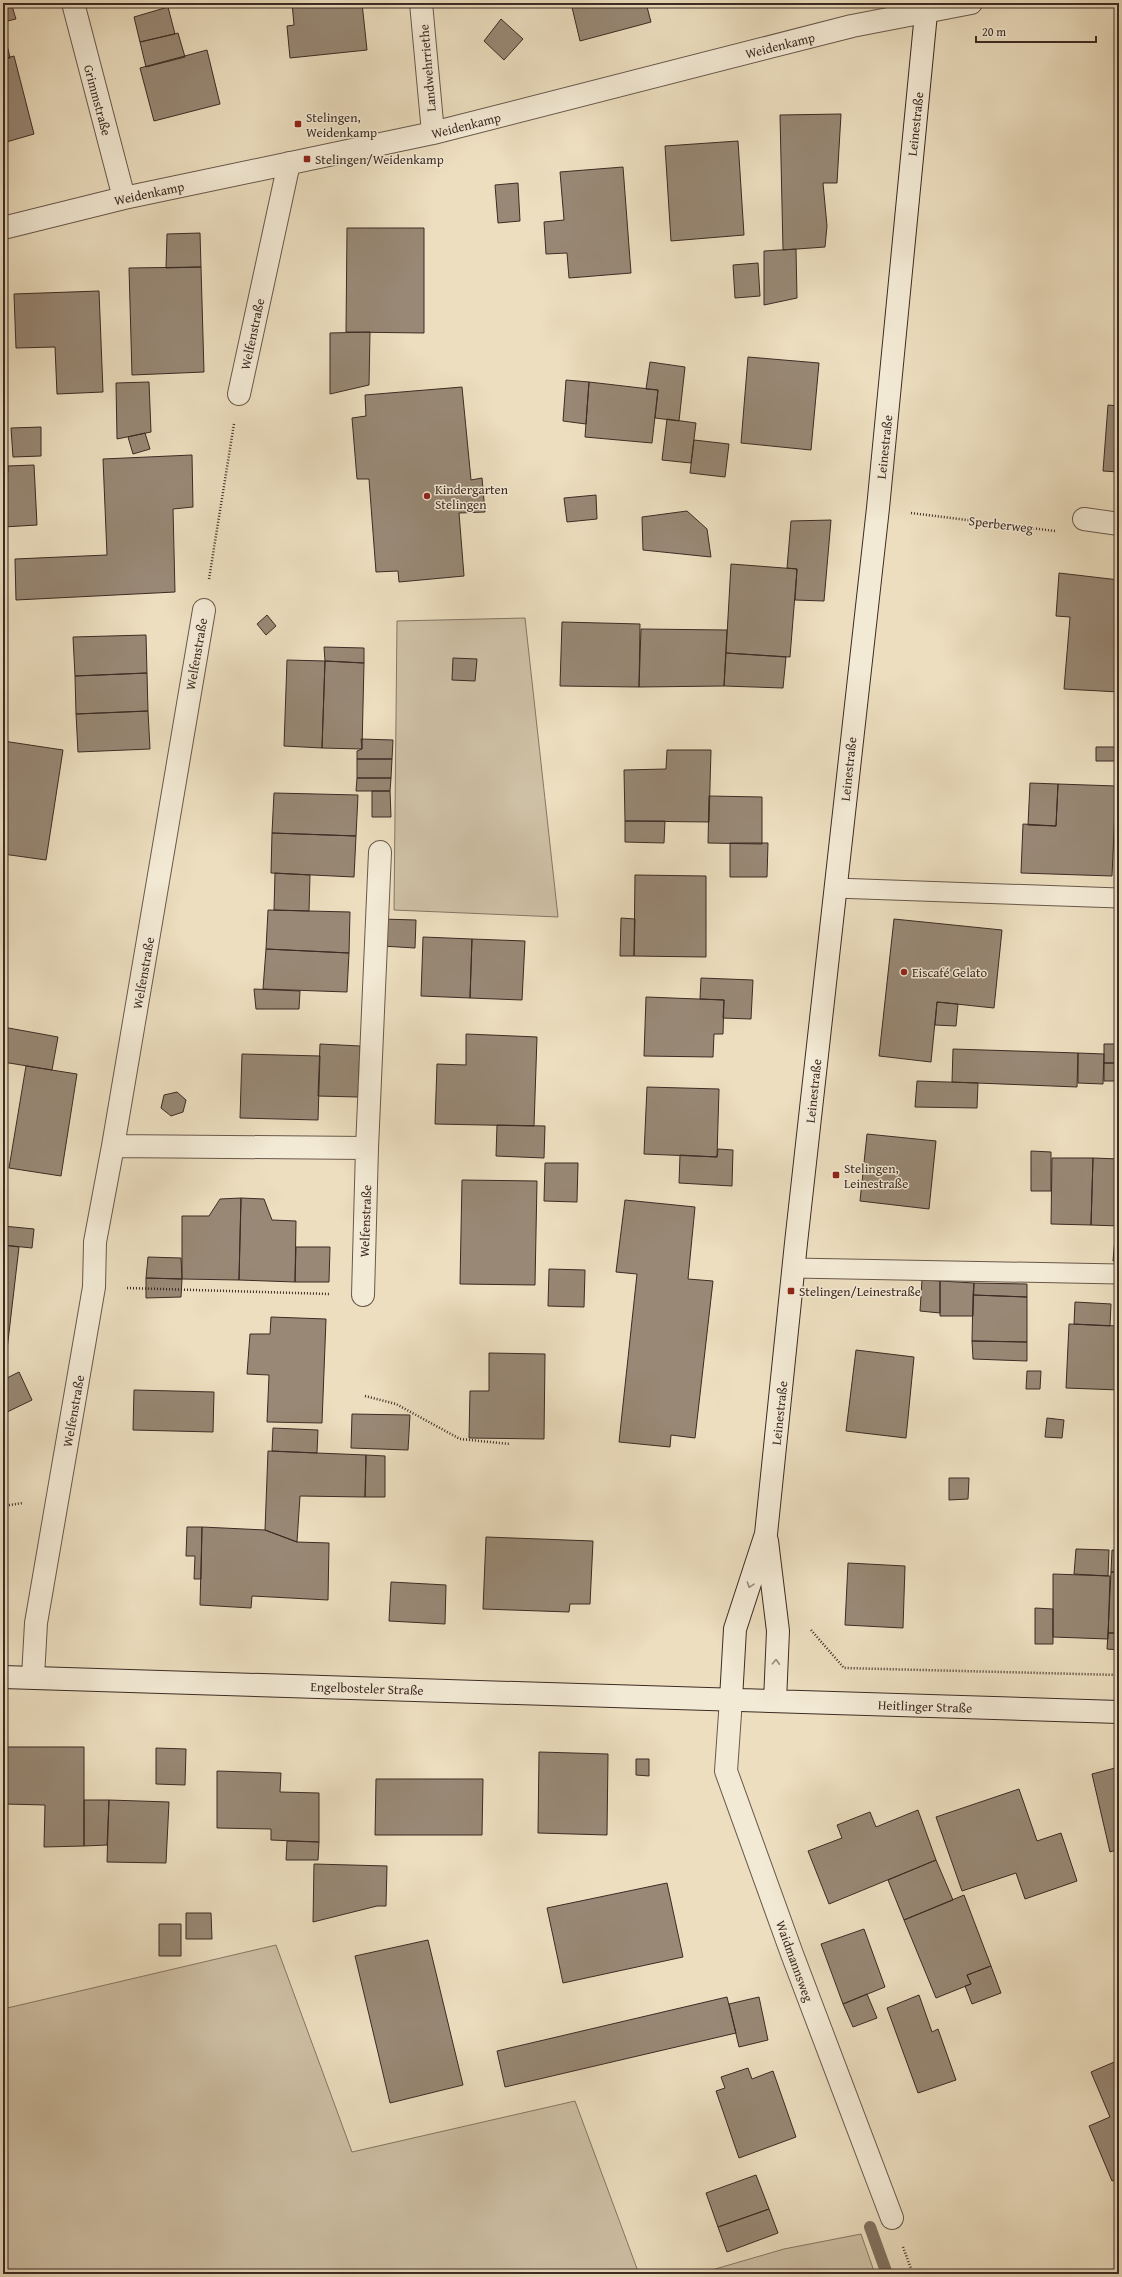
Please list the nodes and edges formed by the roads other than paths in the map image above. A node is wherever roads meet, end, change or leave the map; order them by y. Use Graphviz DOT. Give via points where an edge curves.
graph roads {
  1 [pos="73,3"];
  2 [pos="421,3"];
  3 [pos="971,3"];
  4 [pos="927,7"];
  5 [pos="433,133"];
  6 [pos="289,163"];
  7 [pos="124,198"];
  8 [pos="3,228"];
  9 [pos="239,394"];
  10 [pos="1084,519"];
  11 [pos="1119,524"];
  12 [pos="204,610"];
  13 [pos="380,852"];
  14 [pos="835,888"];
  15 [pos="1119,898"];
  16 [pos="113,1146"];
  17 [pos="367,1148"];
  18 [pos="794,1268"];
  19 [pos="1119,1274"];
  20 [pos="363,1295"];
  21 [pos="766,1534"];
  22 [pos="3,1677"];
  23 [pos="33,1677"];
  24 [pos="731,1699"];
  25 [pos="775,1701"];
  26 [pos="1119,1712"];
  27 [pos="892,2218"];
  1 -- 7 [label="street, Grimmstraße"];
  2 -- 5 [label="street, Landwehrriethe"];
  3 -- 4 [label="street, Weidenkamp"];
  4 -- 5 [label="street, Weidenkamp"];
  4 -- 14 [label="street, Leinestraße" via="878,508"];
  5 -- 6 [label="street, Weidenkamp"];
  6 -- 7 [label="street, Weidenkamp"];
  6 -- 9 [label="street, Welfenstraße"];
  7 -- 8 [label="street, Weidenkamp"];
  10 -- 11 [label="street"];
  12 -- 16 [label="street, Welfenstraße"];
  13 -- 17 [label="street, Welfenstraße"];
  14 -- 15 [label="lane"];
  14 -- 18 [label="street, Leinestraße"];
  16 -- 17 [label="street"];
  16 -- 23 [label="street, Welfenstraße" via="95,1242 94,1288 36,1623"];
  17 -- 20 [label="street, Welfenstraße"];
  18 -- 19 [label="lane"];
  18 -- 21 [label="street, Leinestraße"];
  21 -- 24 [label="street, Leinestraße, one-way" via="735,1629"];
  25 -- 21 [label="street, Leinestraße, one-way" via="778,1631"];
  22 -- 23 [label="street, Engelbosteler Straße"];
  23 -- 24 [label="street, Engelbosteler Straße"];
  24 -- 25 [label="street, Heitlinger Straße"];
  24 -- 27 [label="street, Waidmannsweg" via="726,1771"];
  25 -- 26 [label="street, Heitlinger Straße"];
}
